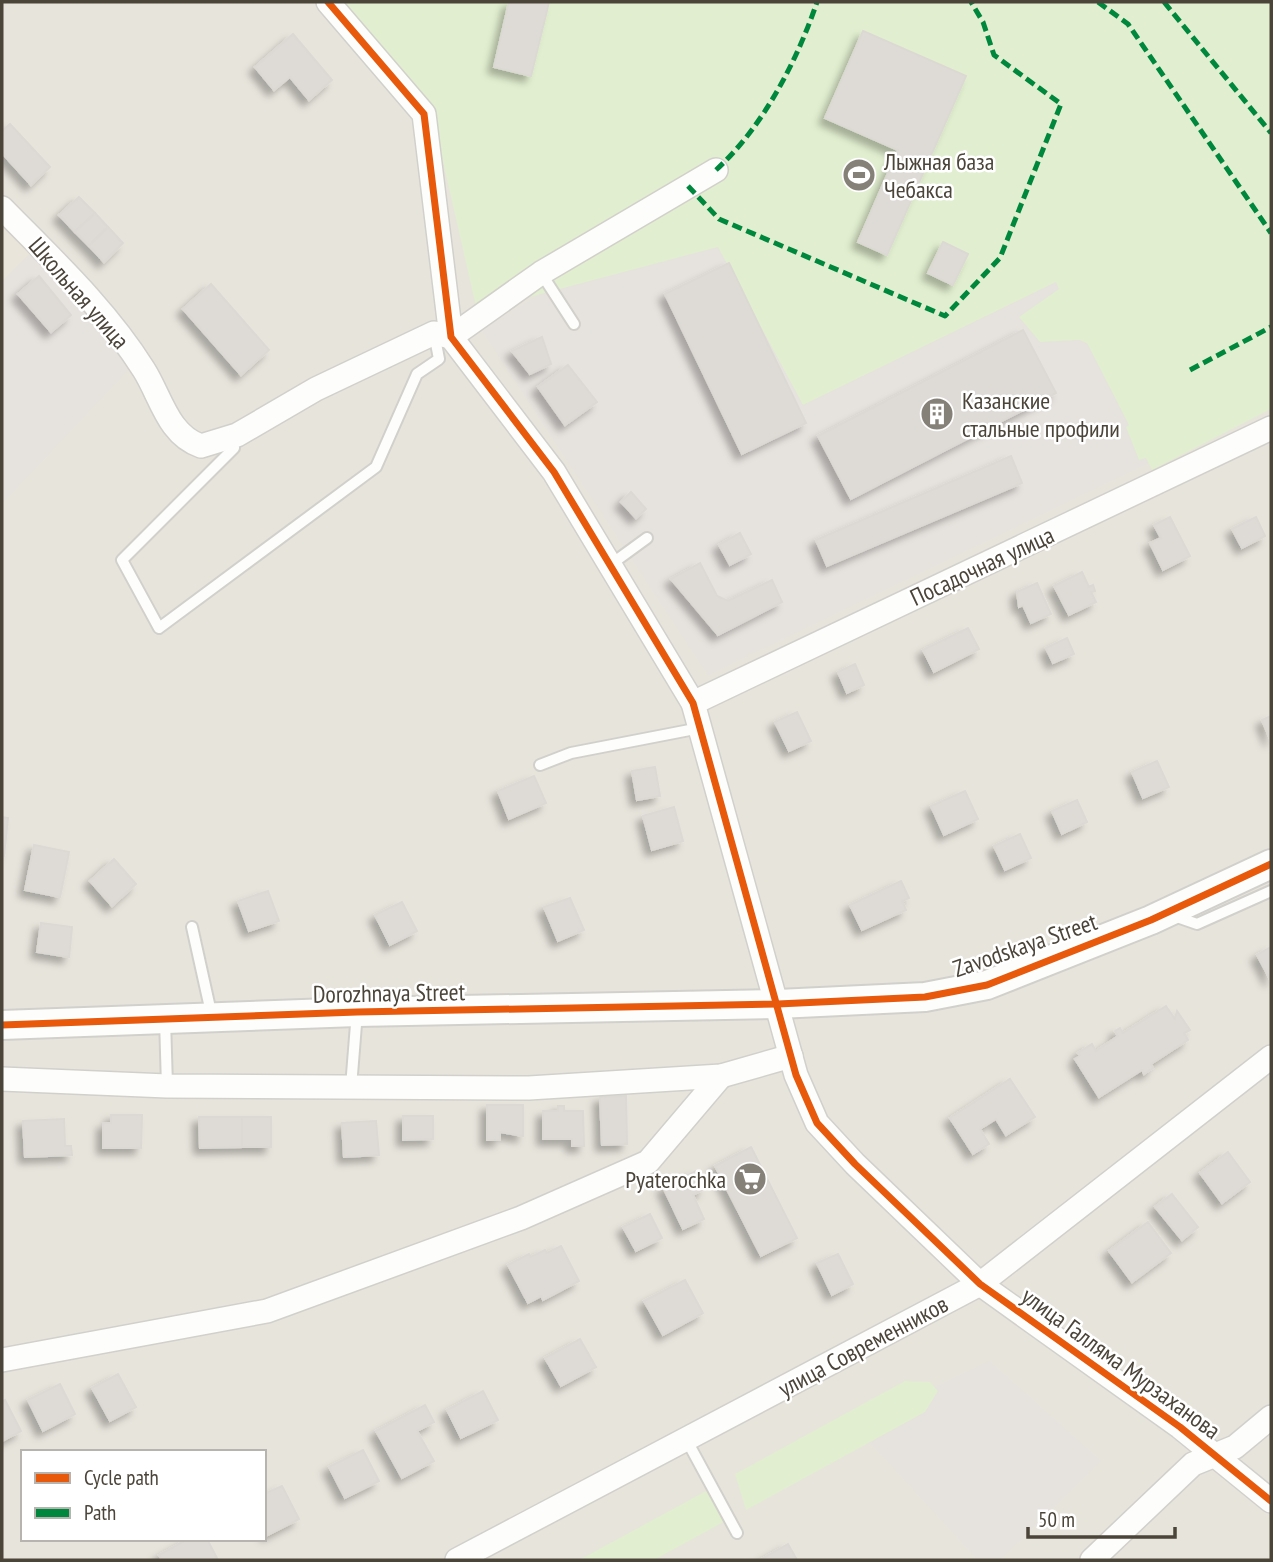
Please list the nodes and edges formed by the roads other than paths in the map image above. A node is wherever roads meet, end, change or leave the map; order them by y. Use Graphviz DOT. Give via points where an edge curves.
graph roads {
  1 [pos="328,2"];
  2 [pos="716,170"];
  3 [pos="2,208"];
  4 [pos="541,273"];
  5 [pos="574,324"];
  6 [pos="442,335"];
  7 [pos="1271,428"];
  8 [pos="232,437"];
  9 [pos="648,538"];
  10 [pos="610,565"];
  11 [pos="692,703"];
  12 [pos="700,728"];
  13 [pos="540,765"];
  14 [pos="1271,864"];
  15 [pos="1271,891"];
  16 [pos="1165,913"];
  17 [pos="192,928"];
  18 [pos="778,1004"];
  19 [pos="356,1013"];
  20 [pos="212,1017"];
  21 [pos="165,1019"];
  22 [pos="2,1025"];
  23 [pos="792,1056"];
  24 [pos="1271,1057"];
  25 [pos="721,1076"];
  26 [pos="2,1079"];
  27 [pos="167,1086"];
  28 [pos="351,1087"];
  29 [pos="980,1284"];
  30 [pos="2,1360"];
  31 [pos="1271,1417"];
  32 [pos="686,1439"];
  33 [pos="1213,1454"];
  34 [pos="1271,1501"];
  35 [pos="737,1533"];
  36 [pos="457,1560"];
  37 [pos="1092,1560"];
  1 -- 6 [label="street" via="424,114"];
  2 -- 4 [label="street"];
  3 -- 8 [label="street, Школьная улица" via="99,309 144,371 180,433 201,446"];
  4 -- 5 [label="lane"];
  4 -- 6 [label="street"];
  6 -- 8 [label="street" via="339,377"];
  6 -- 8 [label="lane" via="439,359 416,374 376,467 159,628 122,560 234,448"];
  6 -- 10 [label="street, улица Галляма Мурзаханова" via="554,472"];
  7 -- 11 [label="street, Посадочная улица"];
  9 -- 10 [label="lane"];
  10 -- 11 [label="street, улица Галляма Мурзаханова"];
  11 -- 12 [label="street, улица Галляма Мурзаханова"];
  12 -- 13 [label="lane" via="571,753"];
  12 -- 18 [label="street, улица Галляма Мурзаханова"];
  14 -- 16 [label="street, Zavodskaya Street"];
  15 -- 16 [label="lane" via="1197,923"];
  16 -- 18 [label="street, Zavodskaya Street" via="987,985 925,997"];
  17 -- 20 [label="lane"];
  18 -- 19 [label="street, Dorozhnaya Street"];
  18 -- 23 [label="street, улица Галляма Мурзаханова"];
  19 -- 20 [label="street, Dorozhnaya Street"];
  19 -- 28 [label="lane"];
  20 -- 21 [label="street, Dorozhnaya Street"];
  21 -- 22 [label="street, Dorozhnaya Street"];
  21 -- 27 [label="lane"];
  23 -- 25 [label="street"];
  23 -- 29 [label="street, улица Галляма Мурзаханова" via="817,1123"];
  24 -- 29 [label="street, улица Современников"];
  25 -- 28 [label="street" via="529,1088"];
  25 -- 30 [label="street" via="648,1162 521,1218 267,1311"];
  26 -- 27 [label="street"];
  27 -- 28 [label="street"];
  29 -- 32 [label="street, улица Современников"];
  29 -- 33 [label="street, улица Галляма Мурзаханова"];
  31 -- 33 [label="street" via="1235,1447"];
  32 -- 35 [label="lane"];
  32 -- 36 [label="street, улица Современников"];
  33 -- 34 [label="street, улица Галляма Мурзаханова"];
  33 -- 37 [label="street" via="1193,1464"];
}
